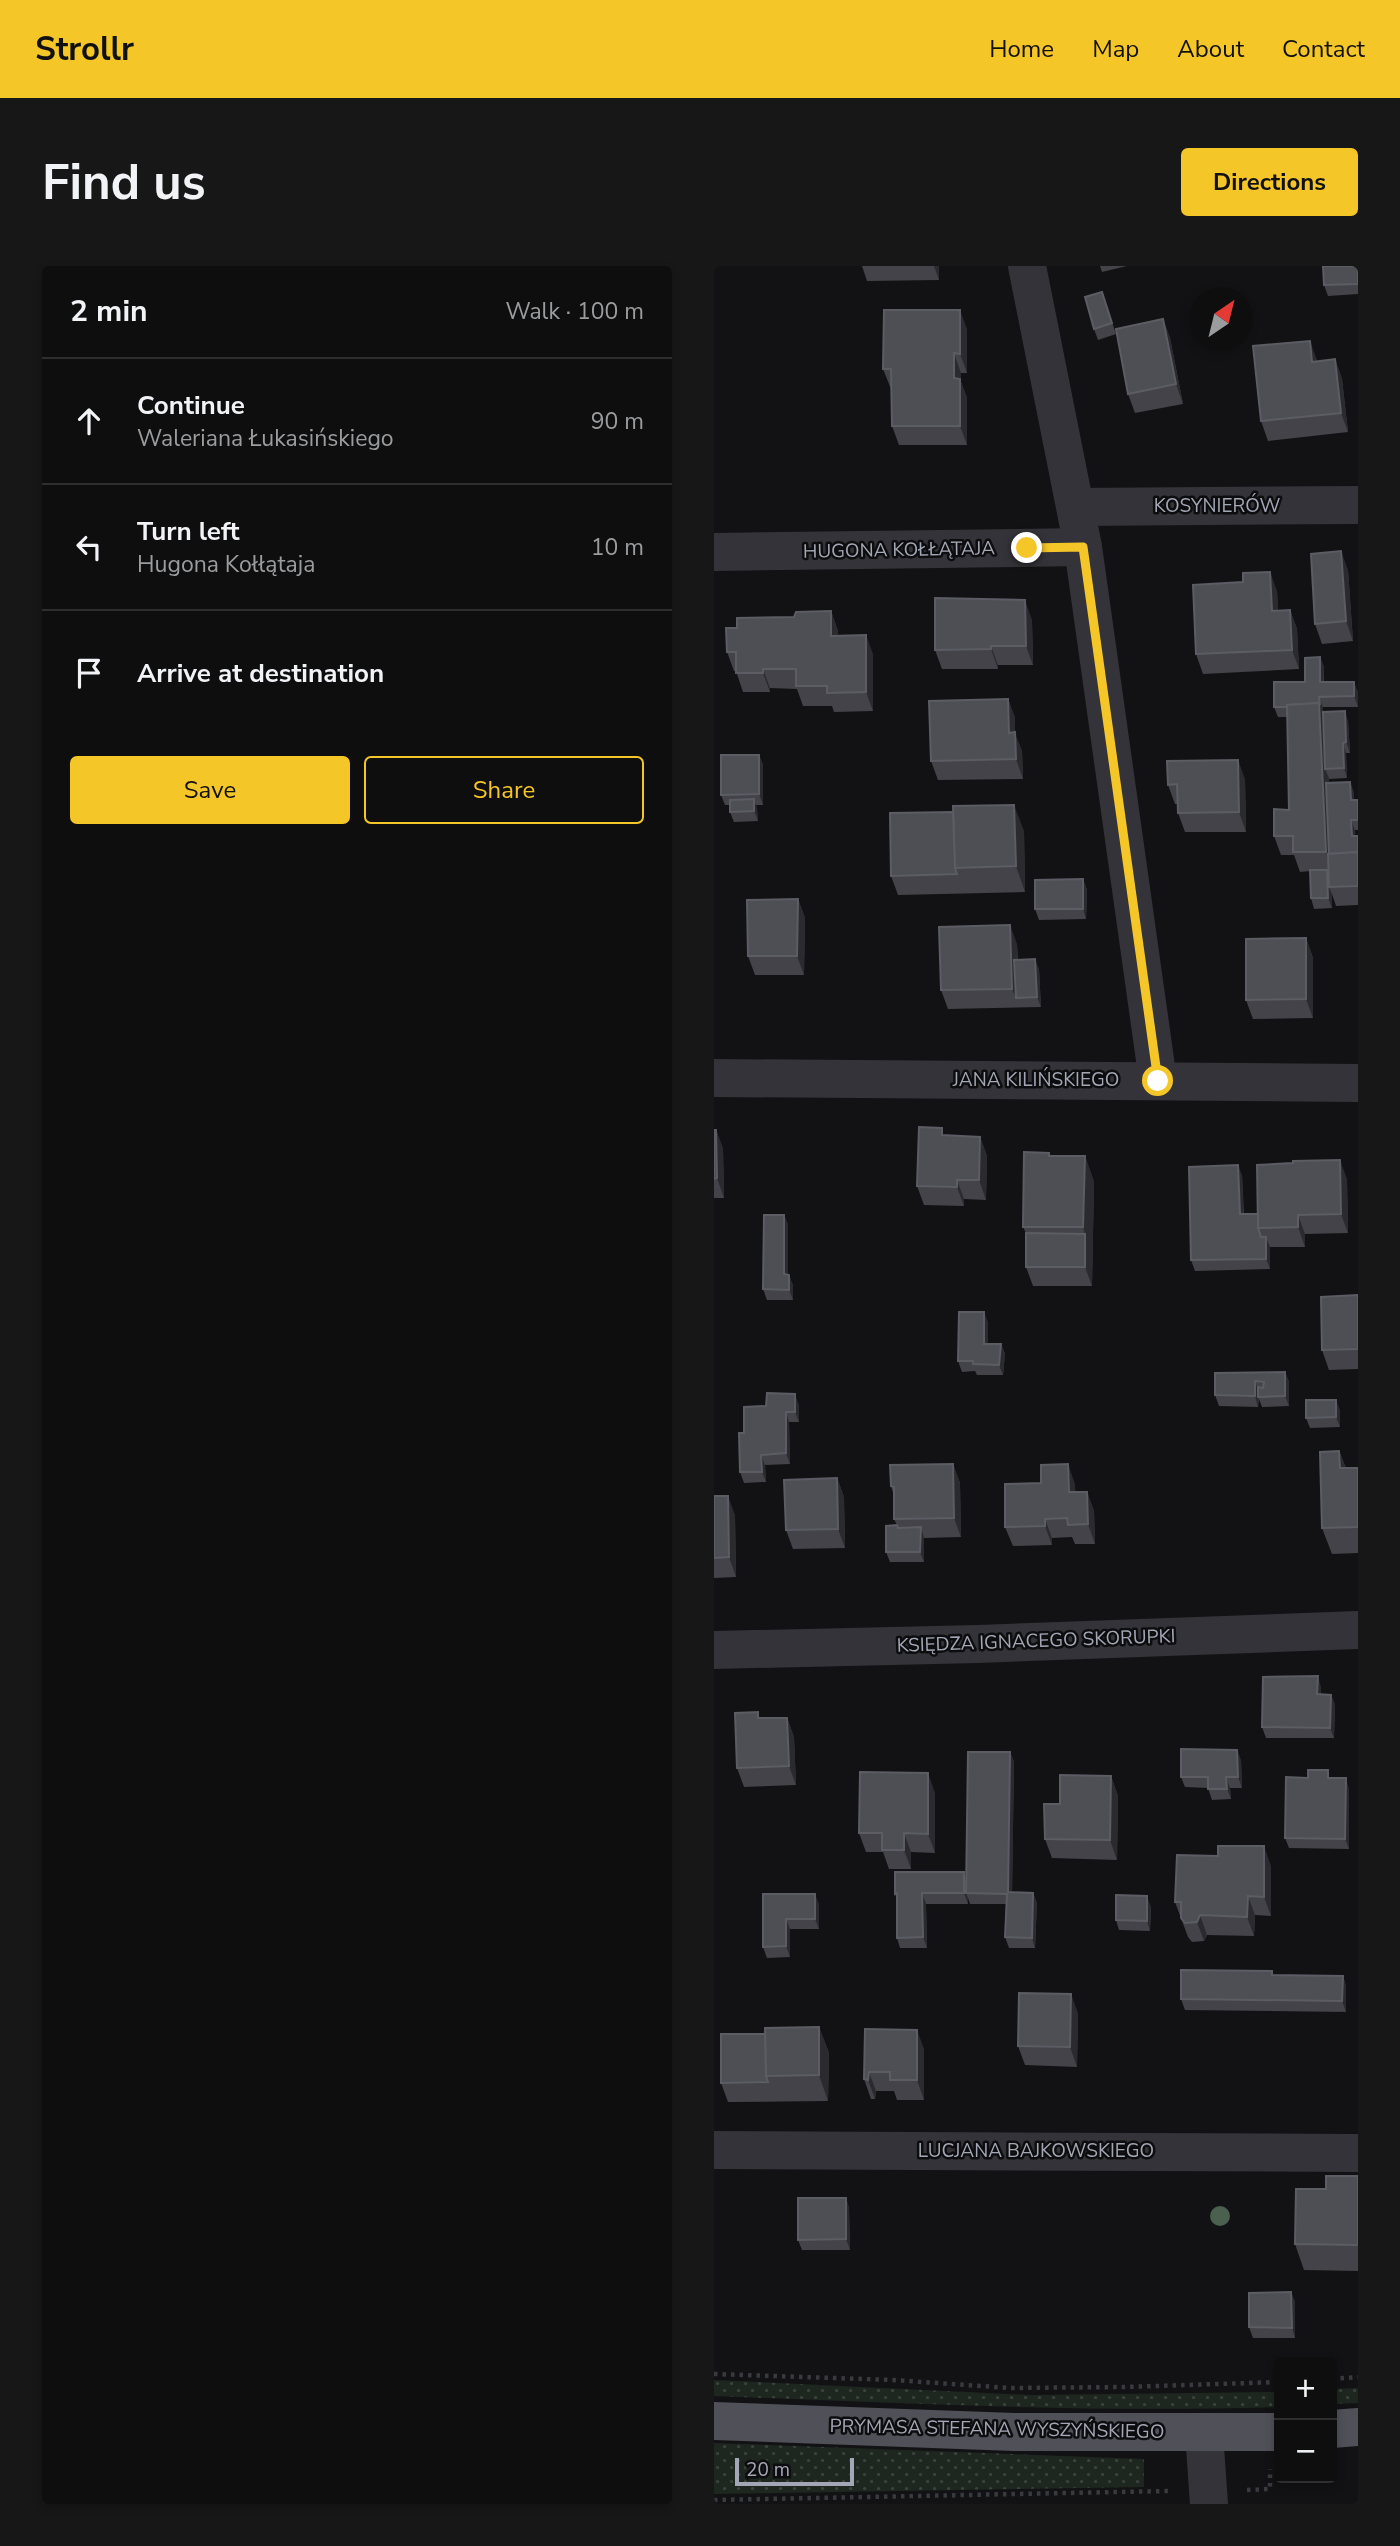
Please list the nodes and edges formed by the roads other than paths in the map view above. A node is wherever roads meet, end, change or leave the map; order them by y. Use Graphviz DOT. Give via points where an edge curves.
graph roads {
  1 [pos="1027,266"];
  2 [pos="1358,505"];
  3 [pos="1076,507"];
  4 [pos="1083,547"];
  5 [pos="714,552"];
  6 [pos="714,1077"];
  7 [pos="1158,1081"];
  8 [pos="1358,1083"];
  9 [pos="1358,1630"];
  10 [pos="714,1650"];
  11 [pos="714,2150"];
  12 [pos="1358,2153"];
  13 [pos="714,2421"];
  14 [pos="1358,2427"];
  15 [pos="1337,2429"];
  16 [pos="1274,2432"];
  17 [pos="1204,2433"];
  18 [pos="1209,2497"];
  1 -- 3 [label="street"];
  2 -- 3 [label="street, KOSYNIERÓW"];
  3 -- 4 [label="street"];
  4 -- 5 [label="street, HUGONA KOŁŁĄTAJA"];
  4 -- 7 [label="street"];
  6 -- 7 [label="street, JANA KILIŃSKIEGO"];
  7 -- 8 [label="street, JANA KILIŃSKIEGO"];
  9 -- 10 [label="street, KSIĘDZA IGNACEGO SKORUPKI"];
  11 -- 12 [label="street, LUCJANA BAJKOWSKIEGO"];
  13 -- 17 [label="main road, PRYMASA STEFANA WYSZYŃSKIEGO" via="1014,2432"];
  14 -- 15 [label="main road"];
  16 -- 17 [label="main road, PRYMASA STEFANA WYSZYŃSKIEGO"];
  17 -- 18 [label="street"];
}
